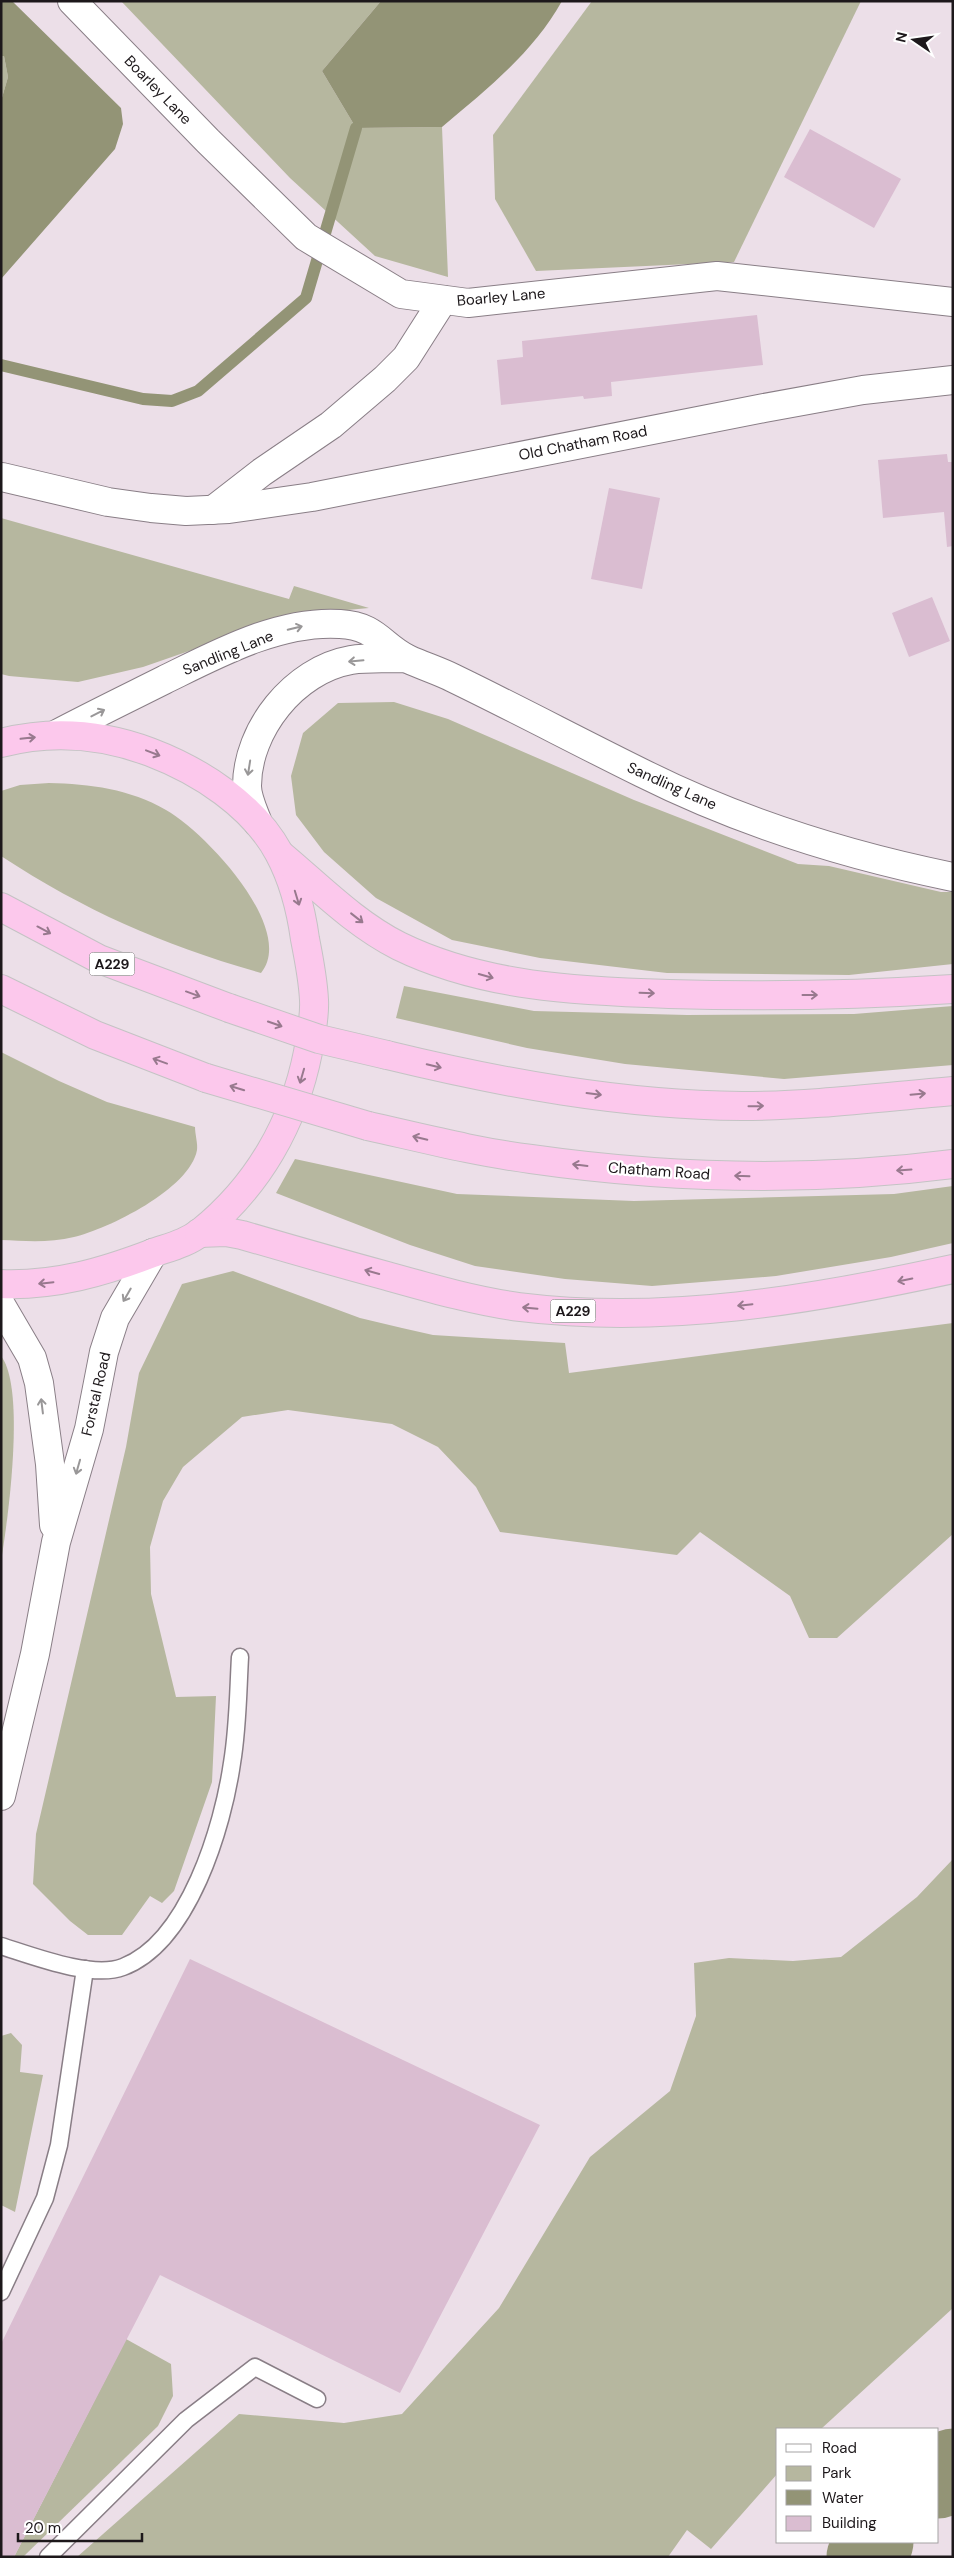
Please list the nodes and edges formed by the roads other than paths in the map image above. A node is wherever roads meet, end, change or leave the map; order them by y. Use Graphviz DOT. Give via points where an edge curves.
graph roads {
  1 [pos="72,1"];
  2 [pos="443,300"];
  3 [pos="953,302"];
  4 [pos="953,380"];
  5 [pos="2,477"];
  6 [pos="213,510"];
  7 [pos="405,658"];
  8 [pos="55,735"];
  9 [pos="1,744"];
  10 [pos="258,823"];
  11 [pos="279,853"];
  12 [pos="953,877"];
  13 [pos="1,906"];
  14 [pos="1,989"];
  15 [pos="953,989"];
  16 [pos="953,1091"];
  17 [pos="953,1164"];
  18 [pos="199,1233"];
  19 [pos="153,1253"];
  20 [pos="953,1270"];
  21 [pos="1,1284"];
  22 [pos="1,1305"];
  23 [pos="56,1542"];
  24 [pos="240,1657"];
  25 [pos="1,1796"];
  26 [pos="1,1946"];
  27 [pos="85,1969"];
  28 [pos="1,2292"];
  29 [pos="317,2399"];
  30 [pos="48,2557"];
  1 -- 2 [label="street, Boarley Lane" via="306,237 401,294"];
  2 -- 3 [label="street, Boarley Lane" via="468,303 717,276"];
  2 -- 6 [label="street" via="406,358 385,379 331,424"];
  4 -- 6 [label="street, Old Chatham Road" via="863,390 312,497"];
  5 -- 6 [label="street, Old Chatham Road" via="108,502 186,512"];
  8 -- 7 [label="street, Sandling Lane, one-way" via="198,663 260,637 301,626 341,624 369,630"];
  7 -- 10 [label="street, Sandling Lane, one-way" via="351,660 322,671 296,687 273,710 257,738 248,767 247,789"];
  7 -- 12 [label="street, Sandling Lane" via="452,677 646,775 733,813 822,845 889,864"];
  9 -- 8 [label="highway, one-way"];
  8 -- 10 [label="highway, one-way" via="102,738 176,762 207,780"];
  10 -- 11 [label="highway"];
  11 -- 15 [label="highway, one-way" via="359,921 398,945 439,963 502,981 609,992 715,996 854,995"];
  11 -- 18 [label="highway, one-way" via="298,899 314,1002 303,1075 277,1142 261,1168 232,1203"];
  13 -- 16 [label="highway, A229, one-way, bridge" via="99,960 229,1008 319,1039 507,1082 594,1095 741,1106 804,1105"];
  17 -- 14 [label="highway, Chatham Road, one-way, bridge" via="829,1175 681,1174 529,1159 455,1146 368,1126 206,1078 95,1034"];
  18 -- 19 [label="highway"];
  20 -- 18 [label="highway, A229, one-way" via="784,1301 676,1312 577,1312 518,1307 442,1292 242,1235"];
  19 -- 21 [label="highway, one-way" via="119,1267 57,1282"];
  19 -- 23 [label="street, Forstal Road, one-way" via="114,1318 89,1429"];
  23 -- 22 [label="street, Forstal Road, one-way" via="39,1383 32,1358"];
  23 -- 25 [label="street, Forstal Road" via="35,1654"];
  24 -- 27 [label="lane" via="232,1762 224,1806 190,1898 157,1944 142,1957 123,1968"];
  26 -- 27 [label="lane"];
  27 -- 28 [label="lane" via="59,2145 45,2198"];
  29 -- 30 [label="lane" via="255,2367 186,2420"];
}
